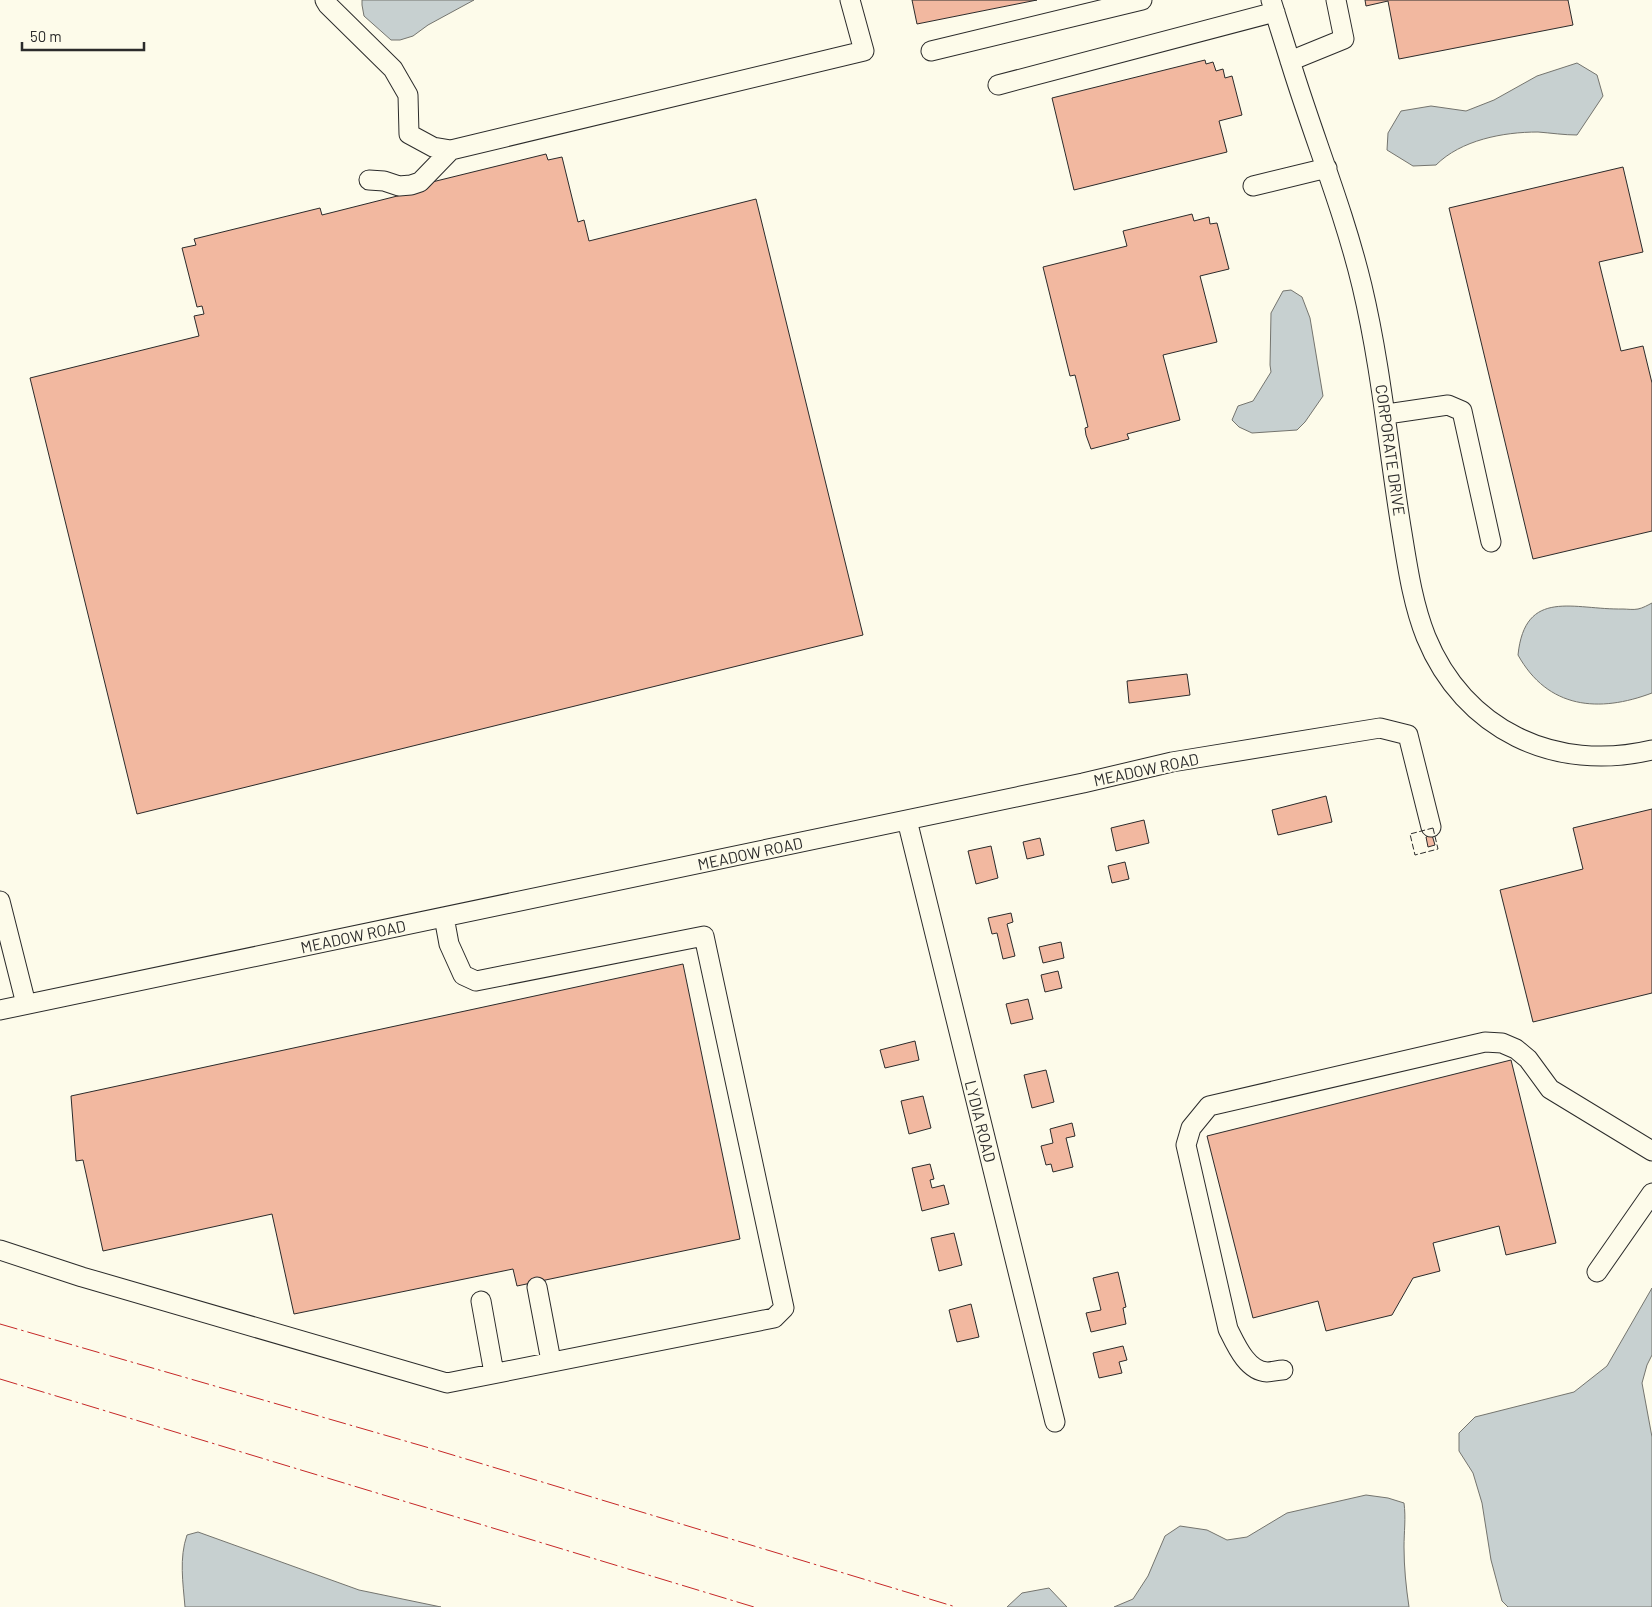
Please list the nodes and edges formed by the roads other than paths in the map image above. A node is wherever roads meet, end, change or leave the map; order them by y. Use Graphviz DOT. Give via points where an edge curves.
graph roads {
  1 [pos="325,0"];
  2 [pos="850,0"];
  3 [pos="1142,0"];
  4 [pos="1336,0"];
  5 [pos="1273,6"];
  6 [pos="931,51"];
  7 [pos="1290,61"];
  8 [pos="998,85"];
  9 [pos="451,150"];
  10 [pos="1327,168"];
  11 [pos="369,180"];
  12 [pos="1253,186"];
  13 [pos="1386,414"];
  14 [pos="1490,542"];
  15 [pos="1652,750"];
  16 [pos="907,820"];
  17 [pos="1431,827"];
  18 [pos="0,901"];
  19 [pos="444,917"];
  20 [pos="26,1004"];
  21 [pos="0,1010"];
  22 [pos="1652,1151"];
  23 [pos="1652,1193"];
  24 [pos="0,1250"];
  25 [pos="1597,1272"];
  26 [pos="537,1287"];
  27 [pos="481,1301"];
  28 [pos="551,1361"];
  29 [pos="1283,1370"];
  30 [pos="494,1373"];
  31 [pos="1055,1422"];
  1 -- 9 [label="street" via="393,69 408,95 408,134 433,147"];
  2 -- 9 [label="street" via="864,51"];
  3 -- 6 [label="street"];
  4 -- 7 [label="street" via="1344,39"];
  5 -- 7 [label="street, CORPORATE DRIVE"];
  5 -- 8 [label="street"];
  7 -- 10 [label="street, CORPORATE DRIVE"];
  9 -- 11 [label="street" via="420,182 410,186"];
  10 -- 12 [label="street"];
  10 -- 13 [label="street, CORPORATE DRIVE" via="1362,286"];
  13 -- 14 [label="street" via="1448,404 1462,411"];
  13 -- 15 [label="street, CORPORATE DRIVE" via="1395,485 1419,615 1439,662 1465,698 1484,715 1533,745 1562,753 1603,756"];
  16 -- 17 [label="street, MEADOW ROAD" via="1172,762 1380,728 1408,735"];
  16 -- 19 [label="street, MEADOW ROAD"];
  16 -- 31 [label="street, LYDIA ROAD"];
  18 -- 20 [label="street"];
  19 -- 20 [label="street, MEADOW ROAD"];
  19 -- 28 [label="street" via="450,944 463,974 476,981 704,936 784,1308 774,1318"];
  20 -- 21 [label="street, MEADOW ROAD"];
  22 -- 29 [label="street" via="1550,1089 1528,1060 1516,1049 1502,1043 1485,1042 1209,1106 1191,1128 1186,1145 1228,1329 1250,1365 1266,1372"];
  23 -- 25 [label="street"];
  24 -- 30 [label="street" via="447,1383"];
  26 -- 28 [label="street"];
  27 -- 30 [label="street"];
  28 -- 30 [label="street"];
}
